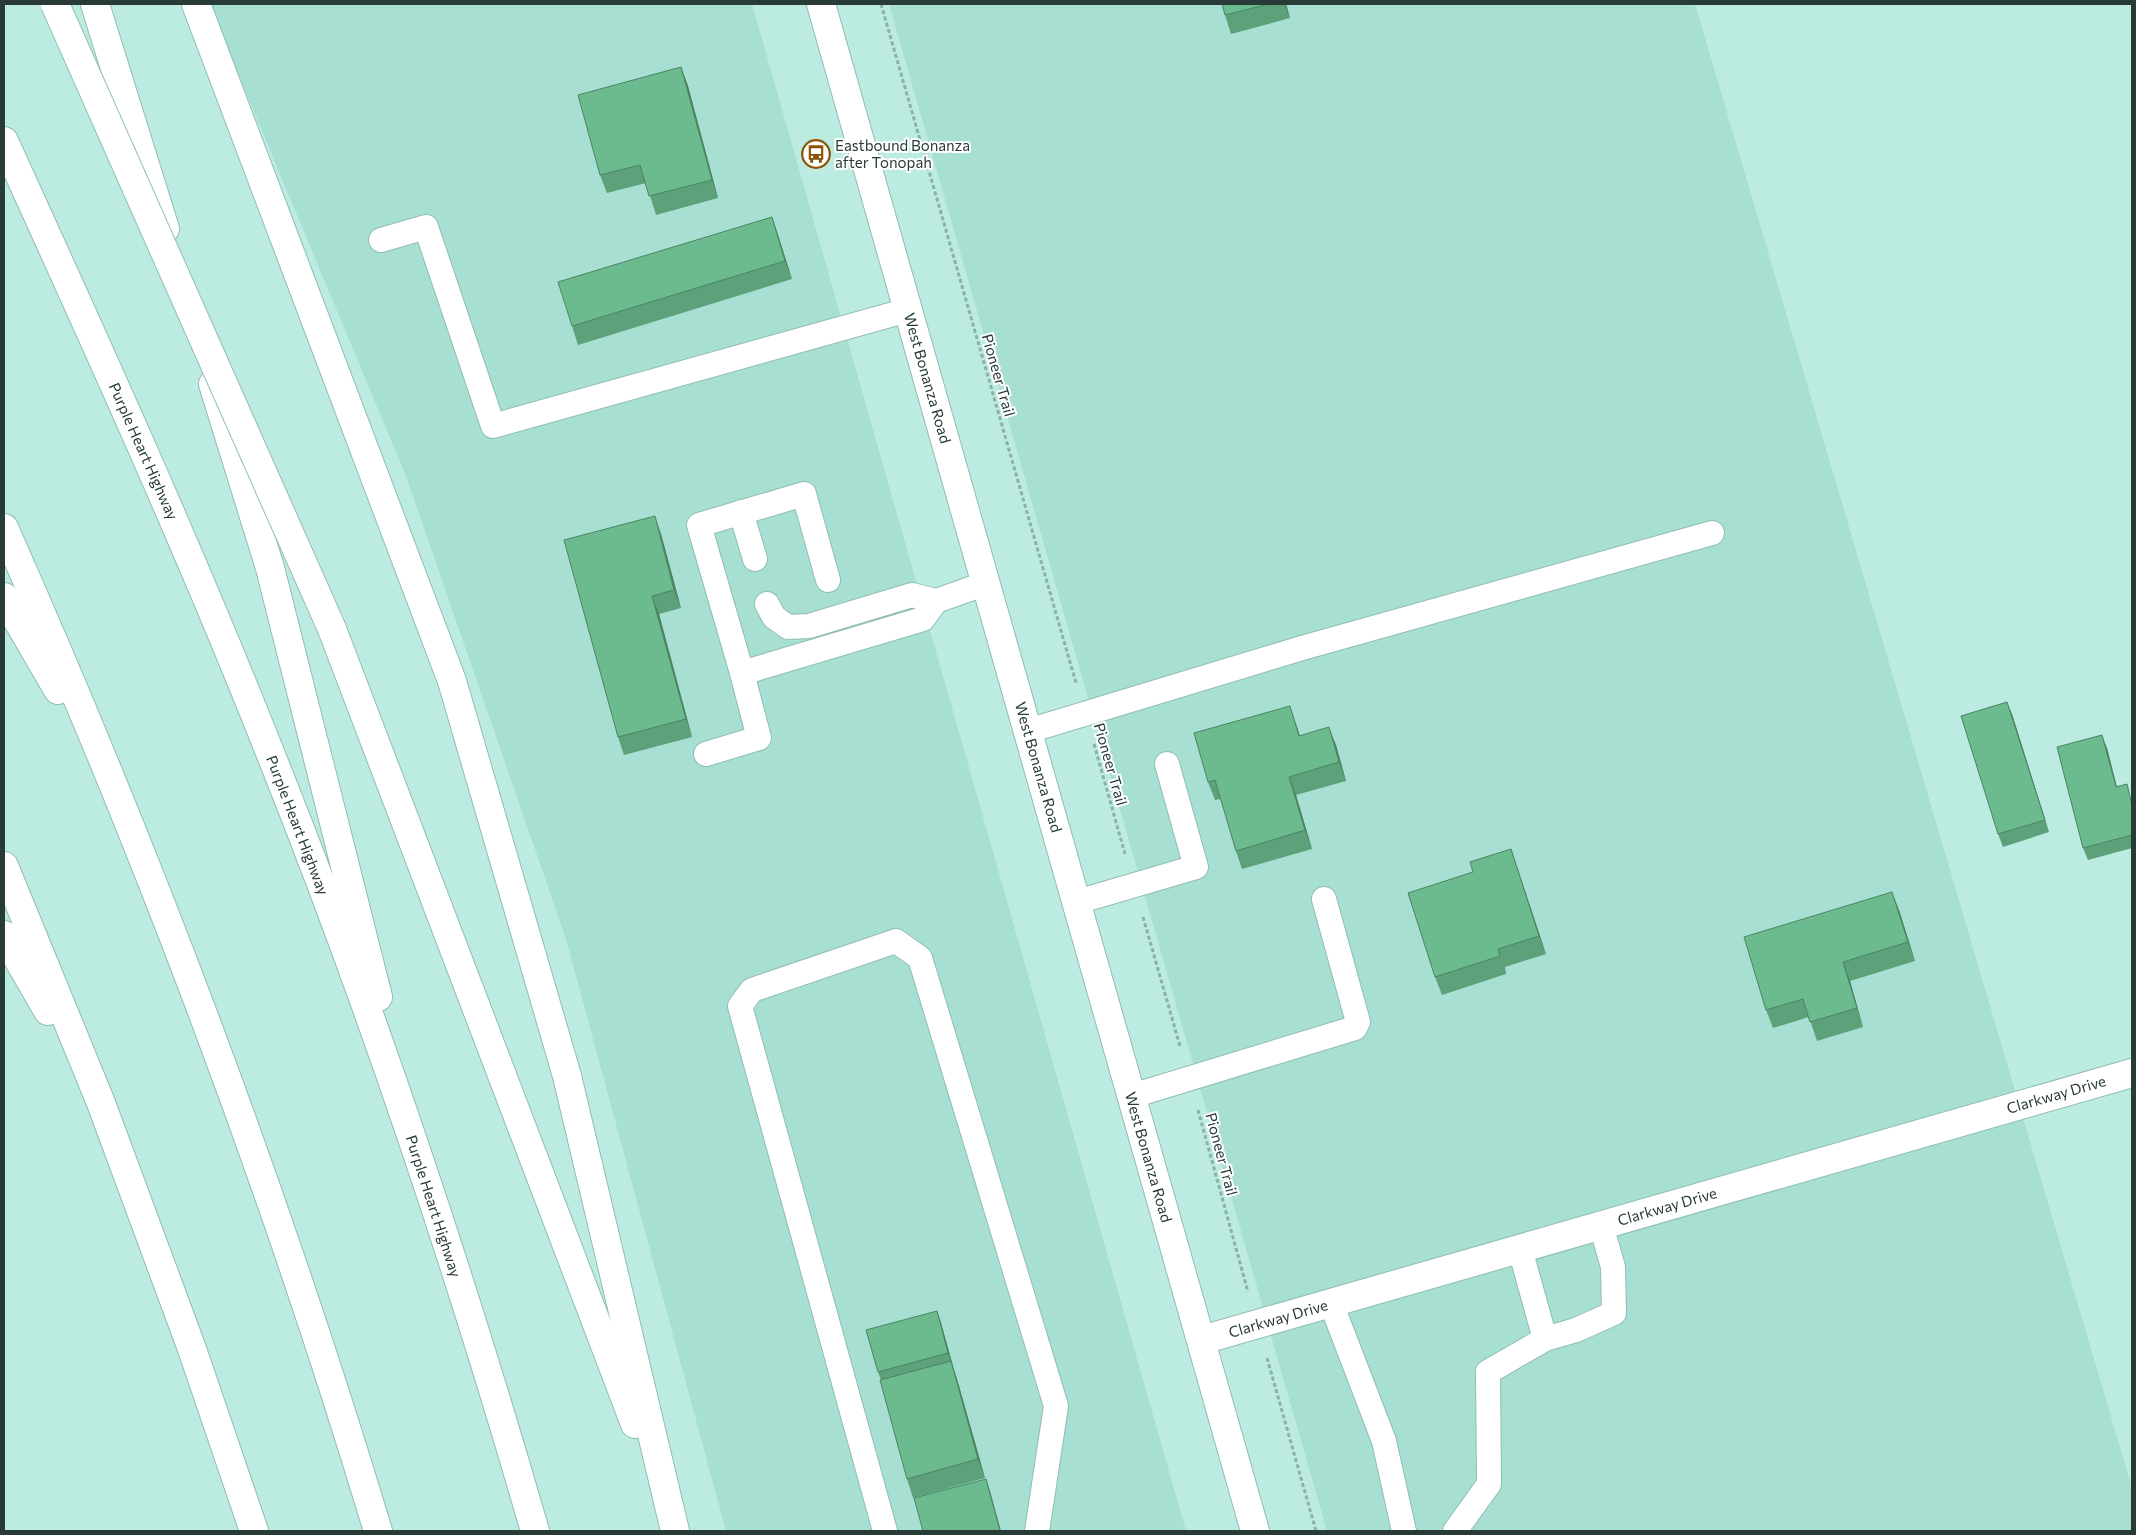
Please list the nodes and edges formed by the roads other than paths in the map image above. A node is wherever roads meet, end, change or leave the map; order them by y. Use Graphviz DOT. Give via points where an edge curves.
graph roads {
  1 [pos="55,4"];
  2 [pos="95,4"];
  3 [pos="196,4"];
  4 [pos="821,4"];
  5 [pos="4,141"];
  6 [pos="381,240"];
  7 [pos="908,310"];
  8 [pos="742,512"];
  9 [pos="4,528"];
  10 [pos="1712,533"];
  11 [pos="755,559"];
  12 [pos="828,580"];
  13 [pos="987,583"];
  14 [pos="4,597"];
  15 [pos="936,601"];
  16 [pos="767,604"];
  17 [pos="742,673"];
  18 [pos="1028,731"];
  19 [pos="706,754"];
  20 [pos="1167,764"];
  21 [pos="116,788"];
  22 [pos="4,866"];
  23 [pos="1324,898"];
  24 [pos="1077,902"];
  25 [pos="4,935"];
  26 [pos="2132,1072"];
  27 [pos="1132,1096"];
  28 [pos="101,1103"];
  29 [pos="424,1175"];
  30 [pos="1601,1225"];
  31 [pos="1520,1249"];
  32 [pos="1331,1303"];
  33 [pos="1202,1340"];
  34 [pos="1546,1340"];
  35 [pos="675,1530"];
  36 [pos="254,1531"];
  37 [pos="378,1531"];
  38 [pos="535,1531"];
  39 [pos="885,1531"];
  40 [pos="1037,1531"];
  41 [pos="1255,1531"];
  42 [pos="1404,1531"];
  43 [pos="1455,1531"];
  1 -- 35 [label="main road, bridge" via="332,629"];
  2 -- 29 [label="main road" via="270,568"];
  3 -- 35 [label="main road" via="452,681 567,1076"];
  4 -- 7 [label="main road, West Bonanza Road"];
  5 -- 29 [label="main road, Purple Heart Highway" via="126,408 258,720 342,940"];
  6 -- 7 [label="lane" via="426,227 493,426"];
  7 -- 13 [label="main road, West Bonanza Road"];
  8 -- 11 [label="lane"];
  8 -- 12 [label="lane" via="804,494"];
  8 -- 17 [label="lane" via="699,525"];
  9 -- 21 [label="main road"];
  10 -- 18 [label="lane" via="1302,648"];
  13 -- 15 [label="lane"];
  13 -- 18 [label="main road, West Bonanza Road"];
  14 -- 21 [label="main road"];
  15 -- 16 [label="lane" via="912,595 809,626 788,627 774,617"];
  15 -- 17 [label="lane" via="923,619"];
  17 -- 19 [label="lane" via="759,738"];
  18 -- 24 [label="main road, West Bonanza Road"];
  20 -- 24 [label="lane" via="1196,867"];
  21 -- 37 [label="main road" via="176,940 272,1202 315,1327"];
  22 -- 28 [label="main road"];
  23 -- 27 [label="lane" via="1358,1022 1354,1028"];
  24 -- 27 [label="main road, West Bonanza Road"];
  25 -- 28 [label="main road"];
  26 -- 30 [label="main road, Clarkway Drive"];
  27 -- 33 [label="main road, West Bonanza Road"];
  28 -- 36 [label="main road" via="192,1349"];
  29 -- 38 [label="main road, Purple Heart Highway"];
  30 -- 31 [label="main road, Clarkway Drive"];
  30 -- 34 [label="lane" via="1613,1268 1614,1313"];
  31 -- 32 [label="main road, Clarkway Drive"];
  31 -- 34 [label="lane"];
  32 -- 33 [label="main road, Clarkway Drive"];
  32 -- 42 [label="lane" via="1384,1441"];
  33 -- 41 [label="main road, West Bonanza Road"];
  34 -- 43 [label="lane" via="1488,1372 1489,1484"];
  39 -- 40 [label="lane" via="740,1006 752,990 896,941 920,958 1056,1406"];
}
